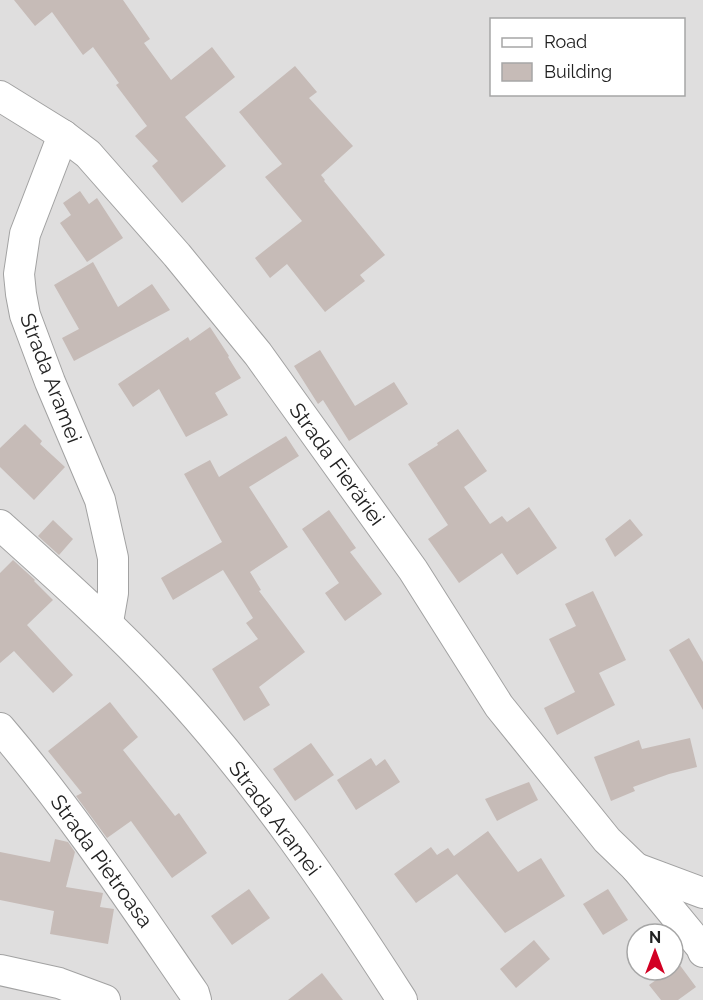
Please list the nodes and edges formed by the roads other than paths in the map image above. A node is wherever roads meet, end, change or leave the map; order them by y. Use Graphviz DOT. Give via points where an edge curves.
graph roads {
  1 [pos="0,96"];
  2 [pos="63,135"];
  3 [pos="0,525"];
  4 [pos="108,622"];
  5 [pos="0,728"];
  6 [pos="636,868"];
  7 [pos="703,893"];
  8 [pos="703,952"];
  9 [pos="0,970"];
  10 [pos="105,1000"];
  11 [pos="196,1000"];
  12 [pos="402,1000"];
  1 -- 2 [label="street, Strada Fierăriei"];
  2 -- 4 [label="street, Strada Aramei" via="25,234 19,274 25,315 100,500 113,558"];
  2 -- 6 [label="street, Strada Fierăriei" via="102,168 258,354 413,570 500,706 607,840"];
  3 -- 4 [label="street, Strada Aramei"];
  4 -- 12 [label="street, Strada Aramei" via="243,773 345,912"];
  5 -- 11 [label="street, Strada Pietroasa" via="33,766 107,868"];
  6 -- 7 [label="street"];
  6 -- 8 [label="street"];
  9 -- 10 [label="street" via="59,983"];
}
